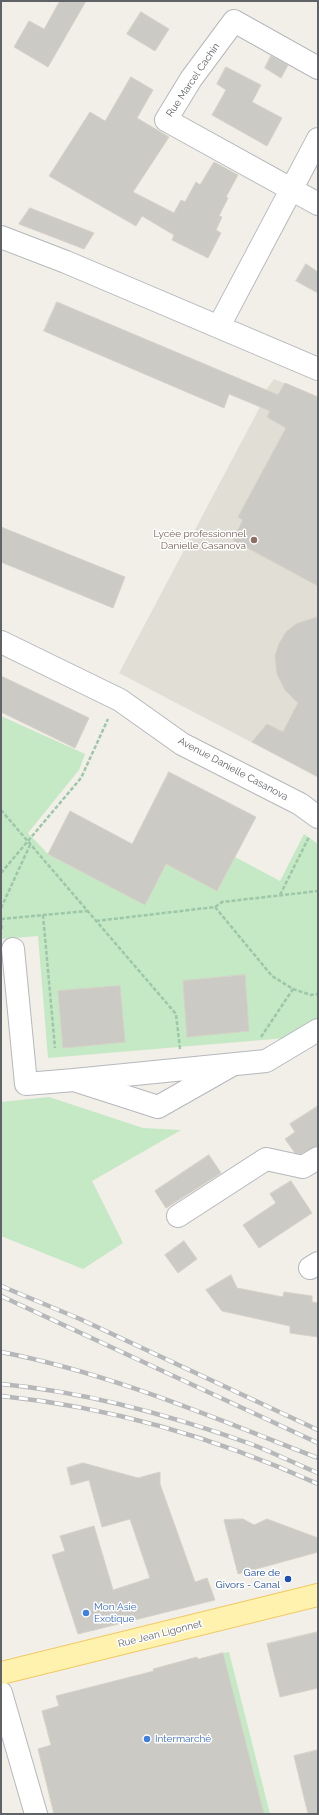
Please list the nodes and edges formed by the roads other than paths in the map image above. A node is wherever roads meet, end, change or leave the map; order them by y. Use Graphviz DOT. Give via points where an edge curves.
graph roads {
  1 [pos="318,68"];
  2 [pos="318,139"];
  3 [pos="292,190"];
  4 [pos="318,204"];
  5 [pos="1,237"];
  6 [pos="219,326"];
  7 [pos="318,369"];
  8 [pos="1,642"];
  9 [pos="315,825"];
  10 [pos="13,949"];
  11 [pos="318,1030"];
  12 [pos="238,1064"];
  13 [pos="74,1080"];
  14 [pos="318,1158"];
  15 [pos="178,1216"];
  16 [pos="318,1595"];
  17 [pos="1,1673"];
  18 [pos="1,1693"];
  19 [pos="36,1814"];
  1 -- 3 [label="street, Rue Marcel Cachin" via="234,21 191,79 166,120"];
  2 -- 3 [label="street"];
  3 -- 4 [label="street, Rue Marcel Cachin"];
  3 -- 6 [label="street"];
  5 -- 6 [label="street"];
  6 -- 7 [label="street"];
  8 -- 9 [label="street, Avenue Danielle Casanova" via="117,698 182,744 300,804"];
  10 -- 13 [label="street" via="26,1084"];
  11 -- 12 [label="street" via="266,1061"];
  12 -- 13 [label="street"];
  12 -- 13 [label="street" via="158,1107"];
  14 -- 15 [label="street" via="303,1167 266,1159"];
  16 -- 17 [label="main road, Rue Jean Ligonnet"];
  18 -- 19 [label="street"];
}
